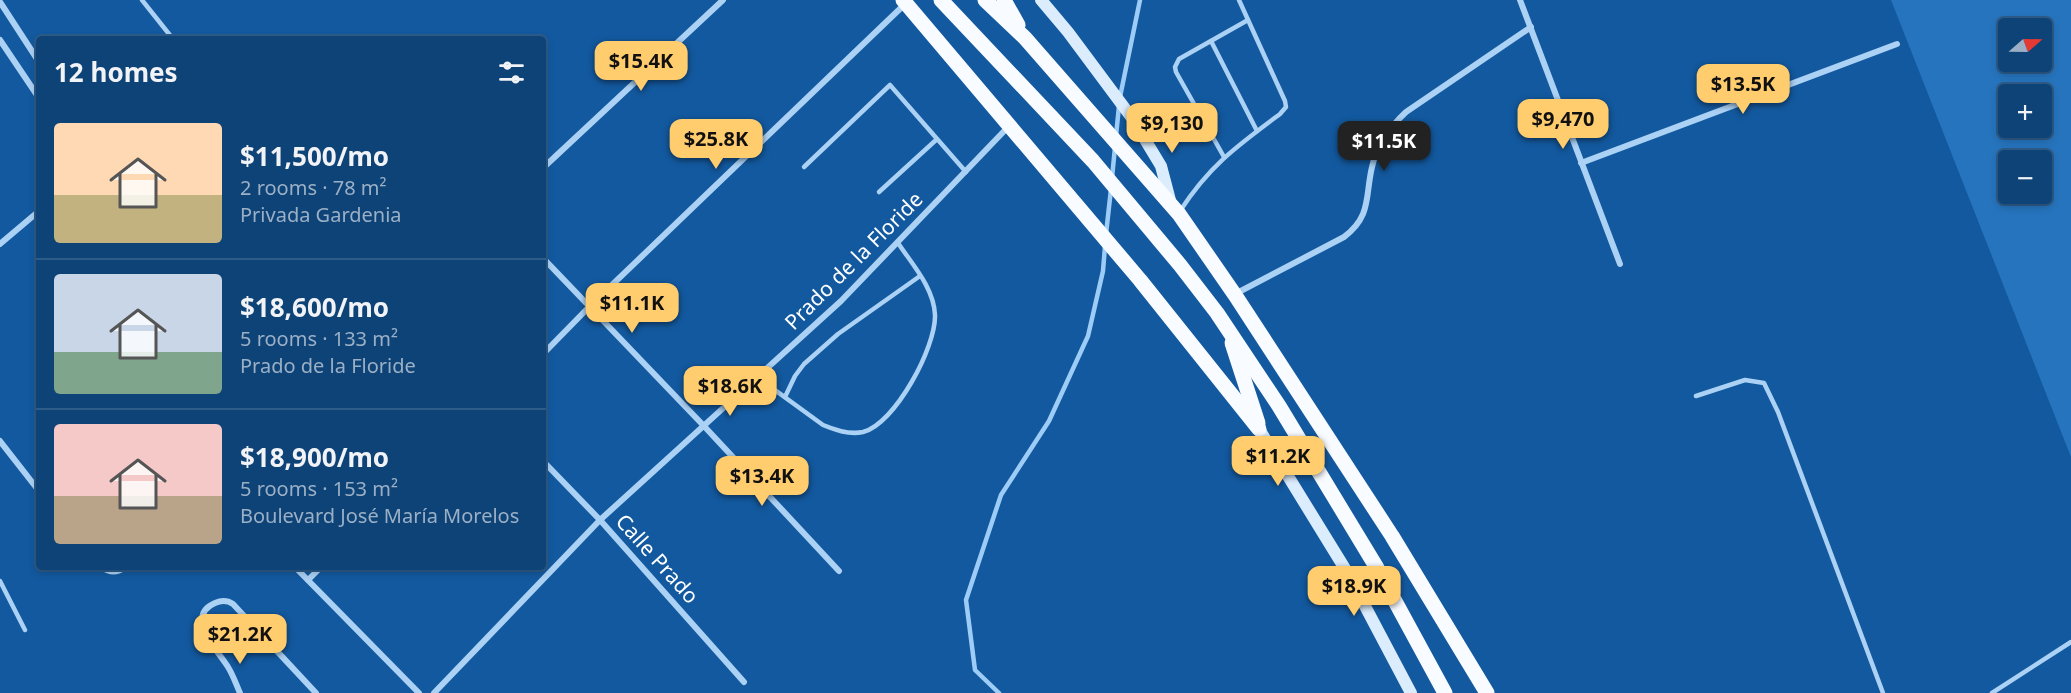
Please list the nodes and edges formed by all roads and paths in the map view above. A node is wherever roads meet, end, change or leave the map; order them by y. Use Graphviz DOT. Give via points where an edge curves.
graph roads {
  1 [pos="142,0"];
  2 [pos="723,0"];
  3 [pos="941,0"];
  4 [pos="985,0"];
  5 [pos="1004,0"];
  6 [pos="1041,0"];
  7 [pos="1239,0"];
  8 [pos="1520,0"];
  9 [pos="0,2"];
  10 [pos="904,2"];
  11 [pos="1248,20"];
  12 [pos="1531,27"];
  13 [pos="171,36"];
  14 [pos="1025,38"];
  15 [pos="0,40"];
  16 [pos="1211,41"];
  17 [pos="1897,44"];
  18 [pos="36,57"];
  19 [pos="36,94"];
  20 [pos="1010,126"];
  21 [pos="1257,131"];
  22 [pos="936,140"];
  23 [pos="1224,157"];
  24 [pos="1581,163"];
  25 [pos="546,165"];
  26 [pos="804,167"];
  27 [pos="966,172"];
  28 [pos="879,192"];
  29 [pos="1175,210"];
  30 [pos="36,214"];
  31 [pos="897,243"];
  32 [pos="0,244"];
  33 [pos="546,261"];
  34 [pos="1620,264"];
  35 [pos="920,276"];
  36 [pos="1235,295"];
  37 [pos="589,307"];
  38 [pos="1229,331"];
  39 [pos="546,351"];
  40 [pos="757,377"];
  41 [pos="1696,396"];
  42 [pos="785,397"];
  43 [pos="703,426"];
  44 [pos="1259,429"];
  45 [pos="0,441"];
  46 [pos="546,464"];
  47 [pos="36,486"];
  48 [pos="600,520"];
  49 [pos="298,570"];
  50 [pos="318,570"];
  51 [pos="838,571"];
  52 [pos="0,580"];
  53 [pos="308,580"];
  54 [pos="25,630"];
  55 [pos="2071,642"];
  56 [pos="744,682"];
  57 [pos="240,693"];
  58 [pos="316,693"];
  59 [pos="419,693"];
  60 [pos="434,693"];
  61 [pos="1411,693"];
  62 [pos="1445,693"];
  63 [pos="1487,693"];
  64 [pos="1883,693"];
  65 [pos="1992,693"];
  1 -- 13 [label="lane"];
  2 -- 25 [label="street"];
  3 -- 38 [label="main road" via="1093,161"];
  4 -- 14 [label="main road"];
  5 -- 14 [label="main road"];
  6 -- 29 [label="street" via="1132,118 1161,166"];
  7 -- 11 [label="lane"];
  8 -- 12 [label="street"];
  9 -- 18 [label="street"];
  10 -- 20 [label="main road"];
  10 -- 37 [label="street"];
  11 -- 16 [label="lane"];
  11 -- 21 [label="lane" via="1286,107"];
  12 -- 24 [label="street"];
  12 -- 36 [label="street" via="1390,127 1372,166 1363,216 1353,229"];
  14 -- 29 [label="main road"];
  15 -- 19 [label="street"];
  16 -- 21 [label="lane"];
  16 -- 23 [label="lane" via="1179,59 1175,67"];
  17 -- 24 [label="street"];
  20 -- 27 [label="street, Prado de la Floride"];
  20 -- 44 [label="main road"];
  21 -- 23 [label="lane"];
  22 -- 26 [label="lane" via="890,85"];
  22 -- 27 [label="lane"];
  22 -- 28 [label="lane"];
  23 -- 29 [label="lane"];
  24 -- 34 [label="street"];
  27 -- 31 [label="street, Prado de la Floride"];
  29 -- 36 [label="main road"];
  30 -- 32 [label="street"];
  31 -- 35 [label="lane"];
  31 -- 40 [label="street, Prado de la Floride" via="841,301"];
  33 -- 37 [label="street"];
  35 -- 42 [label="lane" via="837,334 804,364"];
  35 -- 42 [label="lane" via="934,305 934,324 917,372 887,417 863,432 845,432 823,425"];
  36 -- 63 [label="main road" via="1392,536"];
  37 -- 39 [label="street"];
  37 -- 43 [label="street"];
  38 -- 44 [label="main road"];
  38 -- 62 [label="main road" via="1377,568"];
  40 -- 42 [label="lane"];
  40 -- 43 [label="street, Prado de la Floride"];
  41 -- 64 [label="lane" via="1745,380 1764,382"];
  43 -- 48 [label="street, Prado de la Floride"];
  43 -- 51 [label="street"];
  44 -- 61 [label="street" via="1347,572"];
  45 -- 47 [label="street"];
  46 -- 48 [label="street, Calle Prado"];
  48 -- 56 [label="street, Calle Prado"];
  48 -- 60 [label="street, Prado de la Floride"];
  49 -- 53 [label="street"];
  50 -- 53 [label="street"];
  52 -- 54 [label="lane"];
  53 -- 59 [label="street"];
  55 -- 65 [label="lane"];
  57 -- 58 [label="street" via="204,631 203,614 219,601 233,604"];
}
